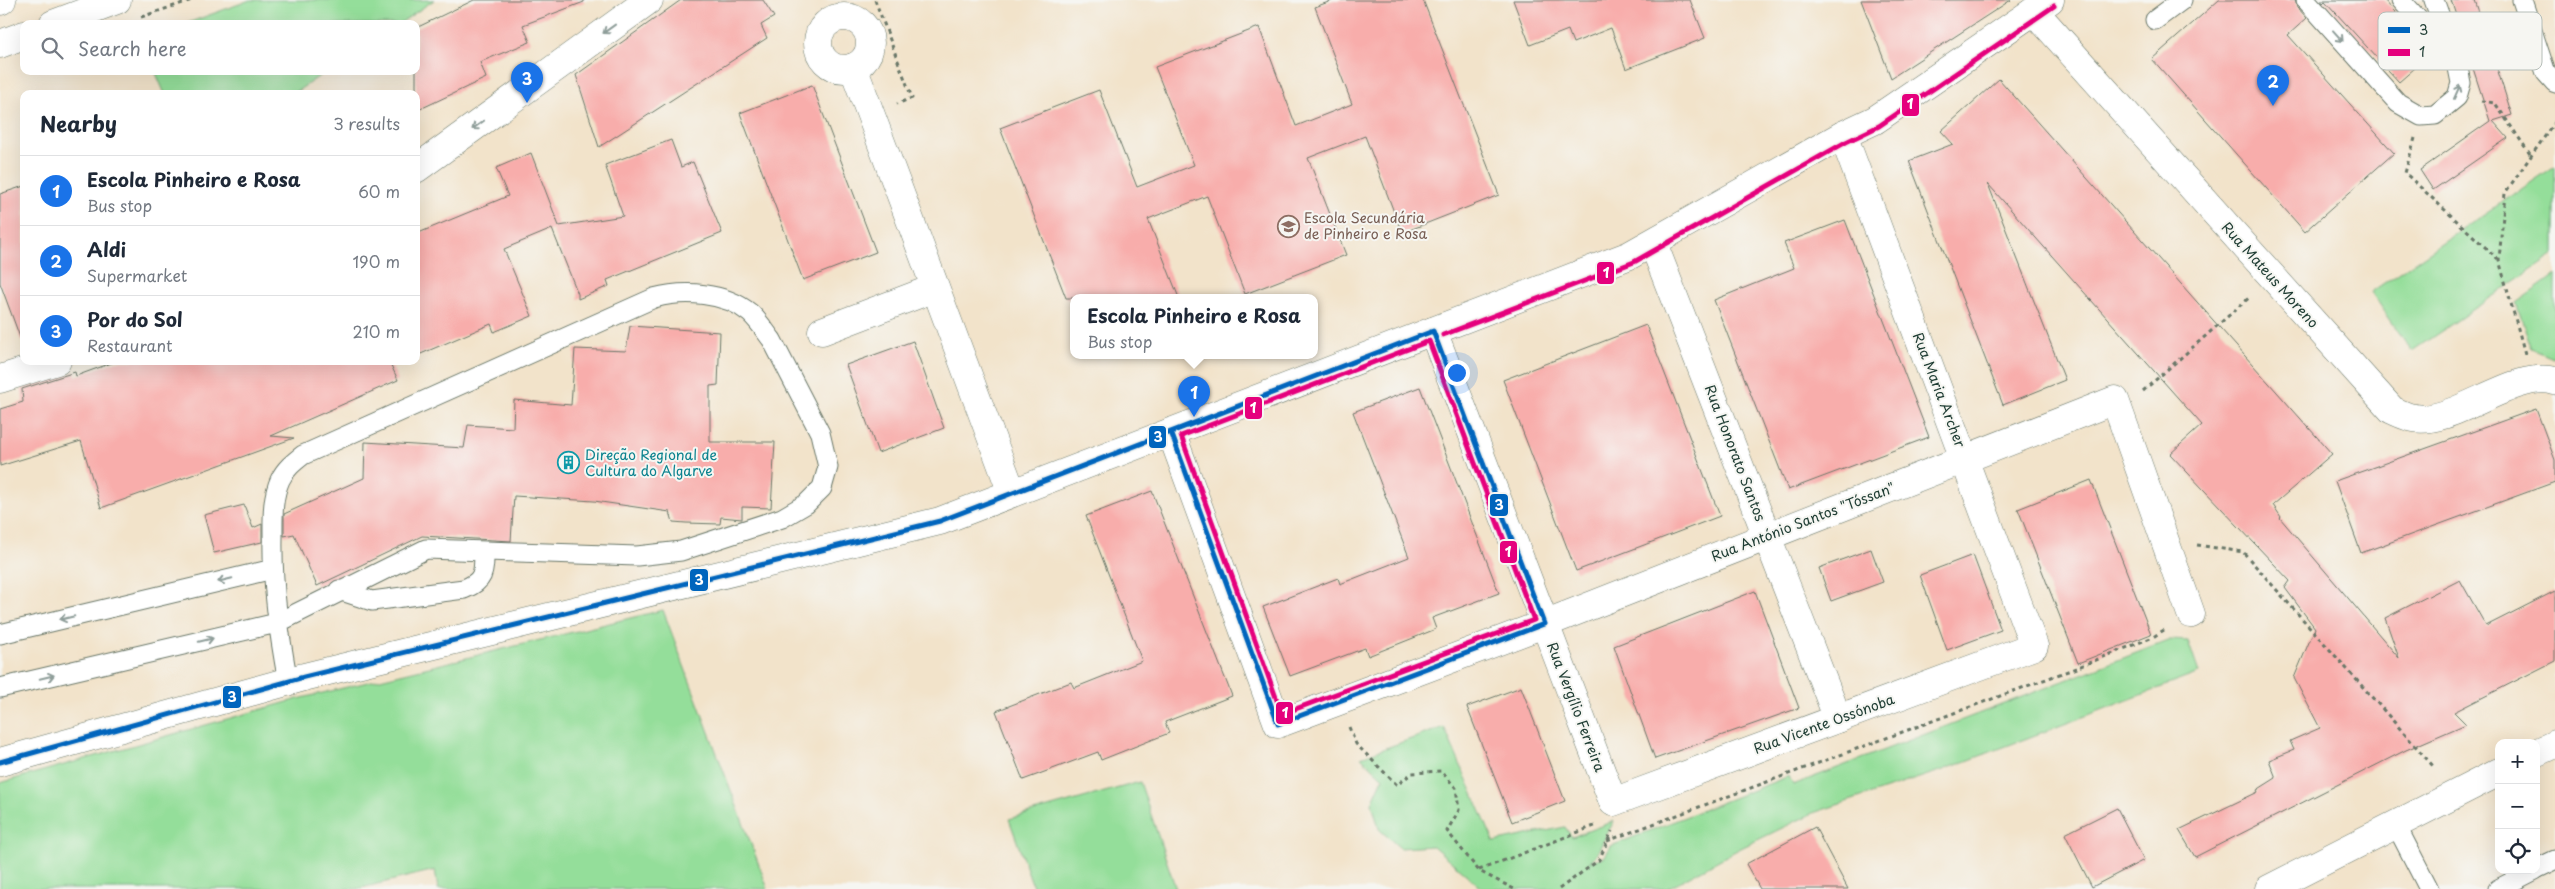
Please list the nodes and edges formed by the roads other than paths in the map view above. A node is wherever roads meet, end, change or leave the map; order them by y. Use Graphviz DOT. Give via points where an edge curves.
graph roads {
  1 [pos="117,0"];
  2 [pos="649,0"];
  3 [pos="2182,0"];
  4 [pos="2306,0"];
  5 [pos="2401,0"];
  6 [pos="2434,0"];
  7 [pos="2522,0"];
  8 [pos="2042,6"];
  9 [pos="2412,12"];
  10 [pos="2438,12"];
  11 [pos="2526,12"];
  12 [pos="64,20"];
  13 [pos="2155,20"];
  14 [pos="20,36"];
  15 [pos="0,44"];
  16 [pos="2542,61"];
  17 [pos="853,67"];
  18 [pos="2458,70"];
  19 [pos="2555,83"];
  20 [pos="1842,135"];
  21 [pos="420,166"];
  22 [pos="1653,244"];
  23 [pos="935,288"];
  24 [pos="822,331"];
  25 [pos="1433,331"];
  26 [pos="44,365"];
  27 [pos="0,379"];
  28 [pos="2544,381"];
  29 [pos="1171,432"];
  30 [pos="1966,460"];
  31 [pos="1012,493"];
  32 [pos="1767,536"];
  33 [pos="484,552"];
  34 [pos="273,569"];
  35 [pos="339,590"];
  36 [pos="2191,614"];
  37 [pos="277,623"];
  38 [pos="1544,624"];
  39 [pos="0,634"];
  40 [pos="2034,646"];
  41 [pos="288,682"];
  42 [pos="0,688"];
  43 [pos="1838,719"];
  44 [pos="2555,744"];
  45 [pos="2540,751"];
  46 [pos="0,762"];
  47 [pos="2495,774"];
  48 [pos="1616,809"];
  49 [pos="2395,823"];
  50 [pos="2555,860"];
  51 [pos="2540,868"];
  52 [pos="2528,874"];
  53 [pos="2269,889"];
  54 [pos="2429,889"];
  55 [pos="2498,889"];
  1 -- 12 [label="street"];
  2 -- 21 [label="street, one-way"];
  3 -- 13 [label="lane"];
  4 -- 18 [label="lane, one-way" via="2398,104 2421,116 2435,115 2457,97 2461,83"];
  5 -- 9 [label="lane"];
  6 -- 10 [label="lane"];
  7 -- 11 [label="lane"];
  8 -- 20 [label="street" via="1875,120"];
  8 -- 28 [label="street, Rua Mateus Moreno" via="2272,277 2392,410 2415,419 2436,416"];
  14 -- 15 [label="street"];
  16 -- 19 [label="lane" via="2546,73"];
  17 -- 23 [label="street"];
  20 -- 22 [label="street"];
  20 -- 30 [label="street, Rua Maria Archer"];
  22 -- 25 [label="street"];
  22 -- 32 [label="street, Rua Honorato Santos"];
  23 -- 24 [label="street"];
  23 -- 31 [label="street"];
  25 -- 29 [label="street"];
  25 -- 38 [label="street, Rua Vergílio Ferreira"];
  26 -- 27 [label="street"];
  29 -- 31 [label="street"];
  29 -- 38 [label="street, Rua António Santos \"Tóssan\"" via="1278,724"];
  30 -- 32 [label="street, Rua António Santos \"Tóssan\""];
  30 -- 36 [label="street, Rua António Santos \"Tóssan\"" via="2115,400"];
  30 -- 40 [label="street, Rua Maria Archer"];
  31 -- 41 [label="street" via="940,521"];
  32 -- 38 [label="street, Rua António Santos \"Tóssan\""];
  32 -- 43 [label="street, Rua Honorato Santos"];
  33 -- 34 [label="lane" via="637,556 681,552 782,518 815,498 822,488 828,467 820,433 772,340 762,327 750,313 732,302 702,294 670,293 303,455 290,465 276,493"];
  33 -- 35 [label="lane" via="426,549"];
  33 -- 35 [label="lane" via="484,571 477,584 464,589 372,602"];
  34 -- 37 [label="lane"];
  34 -- 39 [label="lane, one-way"];
  35 -- 37 [label="lane"];
  37 -- 41 [label="lane"];
  42 -- 37 [label="lane, one-way"];
  38 -- 48 [label="street, Rua Vergílio Ferreira"];
  40 -- 43 [label="street, Rua Vicente Ossónoba"];
  41 -- 46 [label="street"];
  43 -- 48 [label="street, Rua Vicente Ossónoba"];
  44 -- 45 [label="street"];
  47 -- 49 [label="street"];
  49 -- 53 [label="street"];
  49 -- 54 [label="lane"];
  50 -- 51 [label="lane"];
  52 -- 55 [label="lane"];
}
